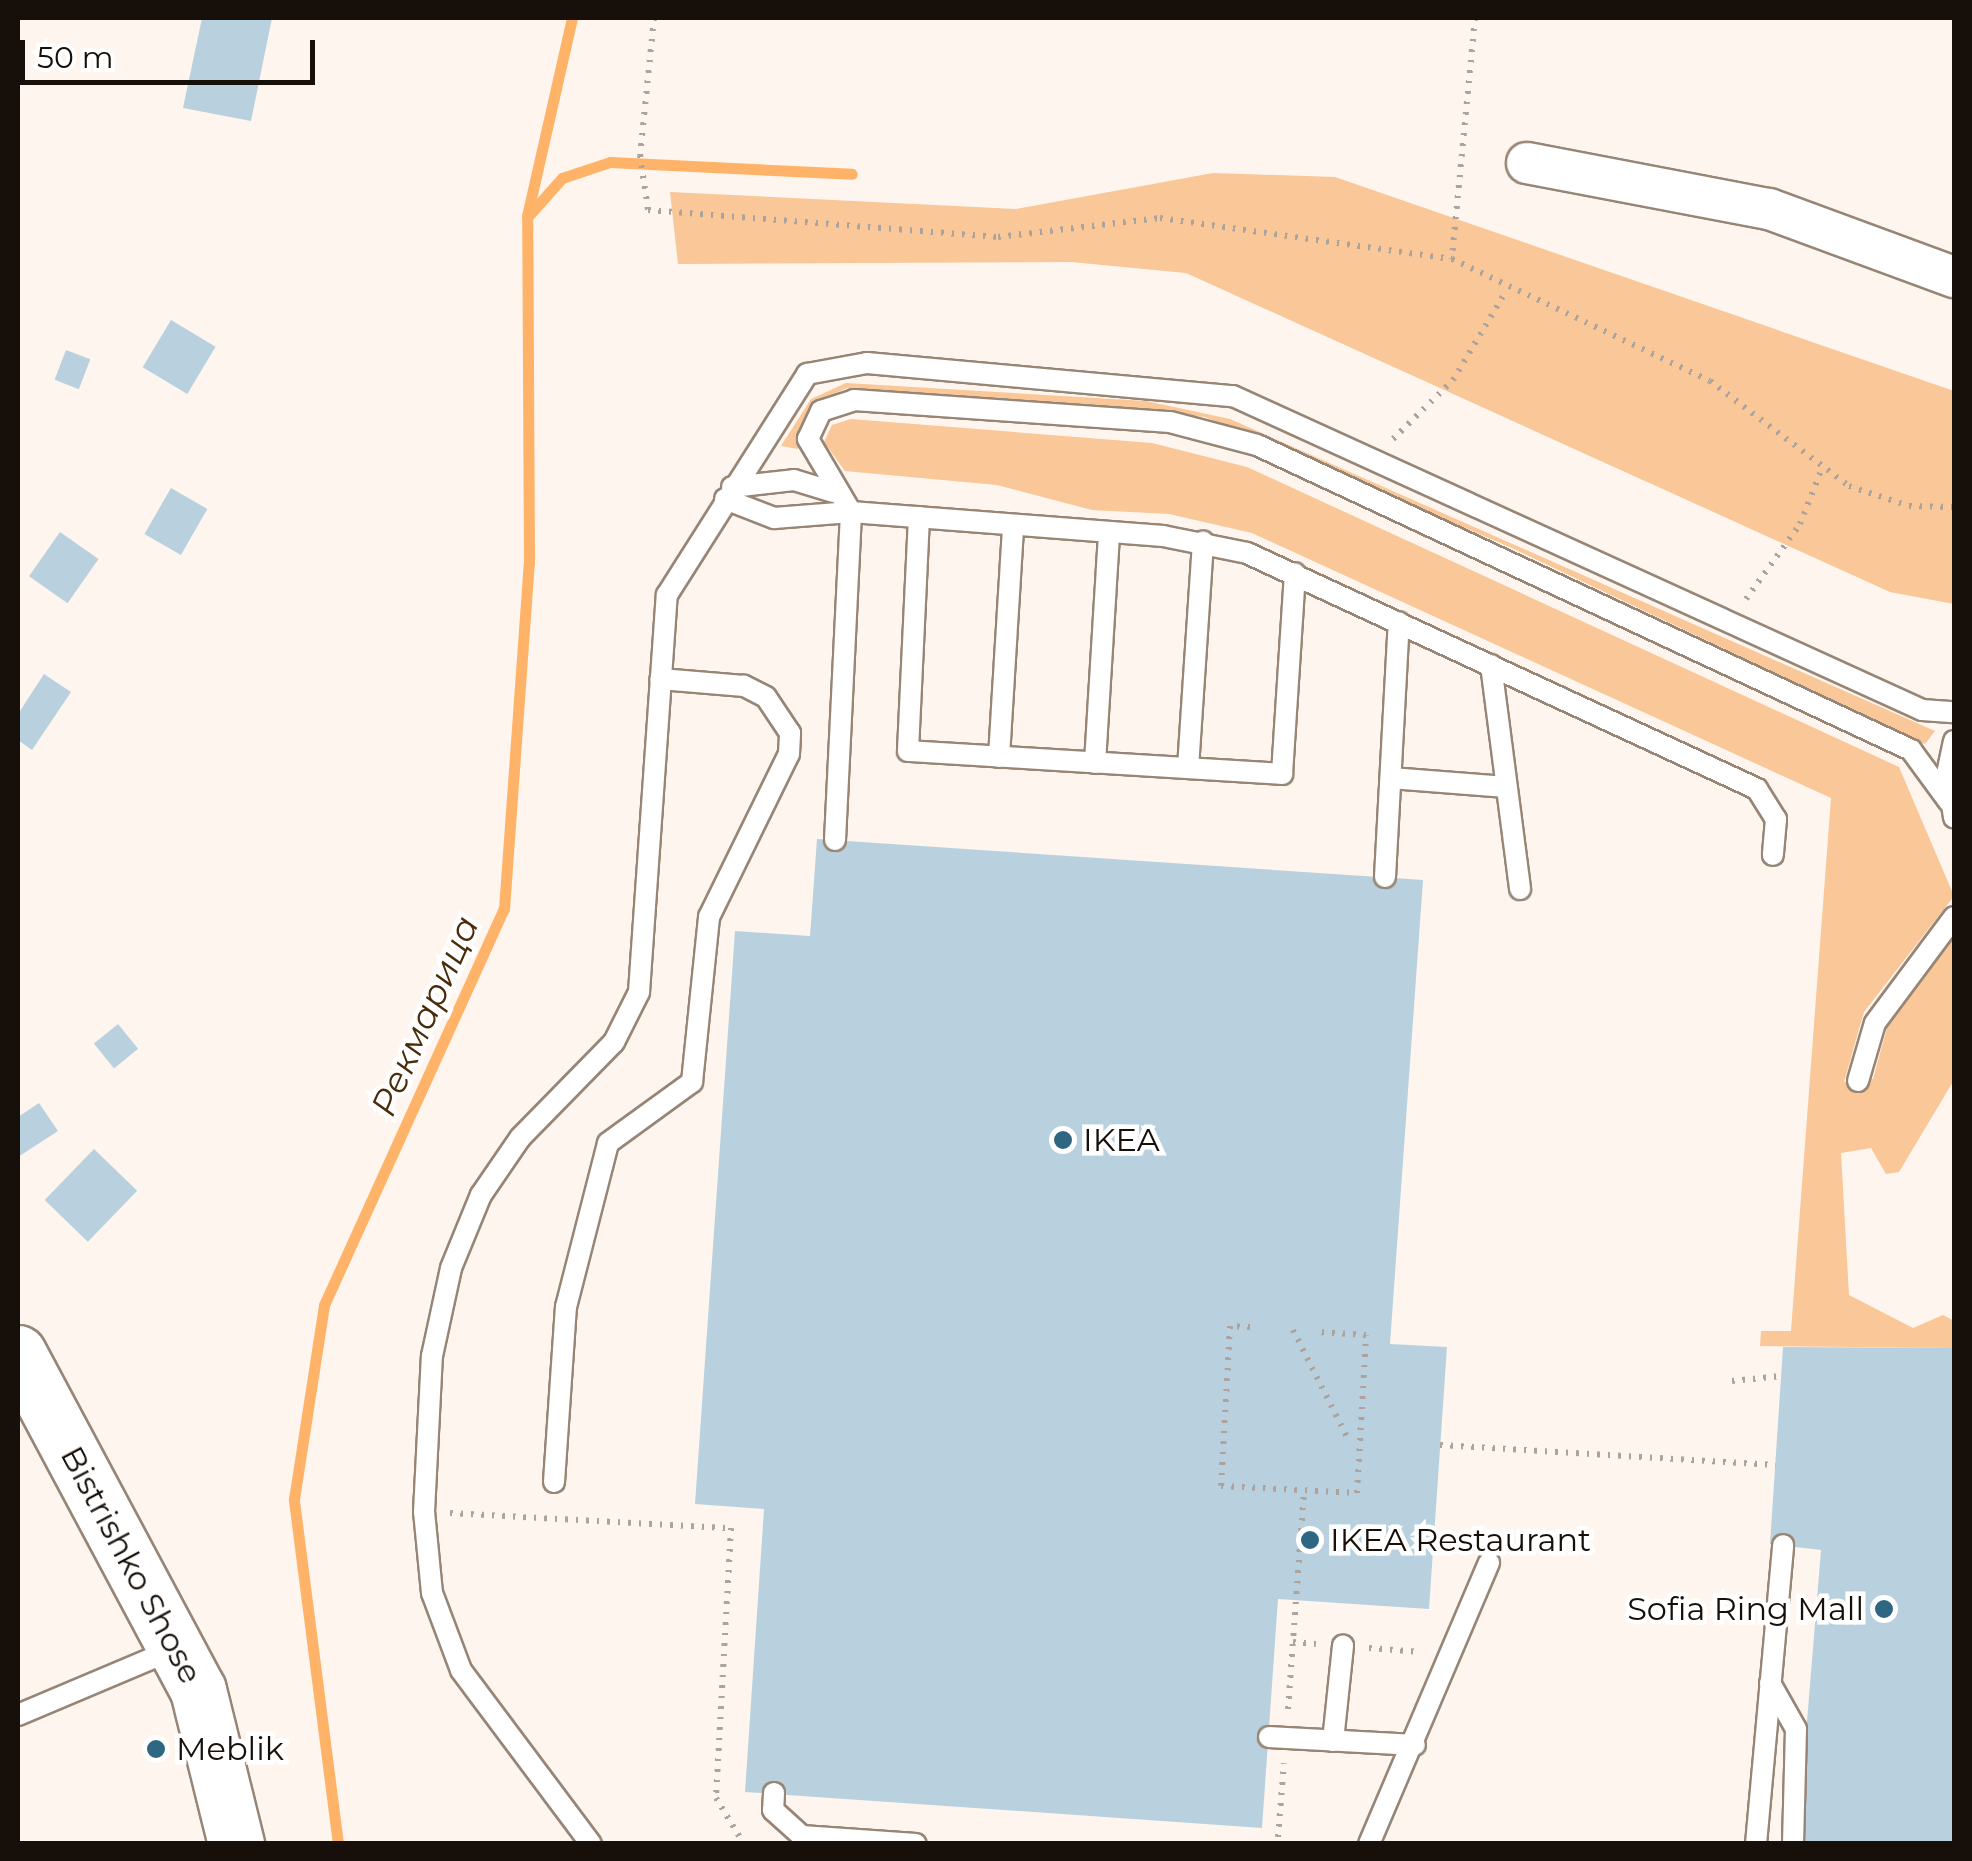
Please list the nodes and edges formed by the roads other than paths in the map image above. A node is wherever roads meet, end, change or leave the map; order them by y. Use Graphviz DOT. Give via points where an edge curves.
graph roads {
  1 [pos="1527,163"];
  2 [pos="1954,277"];
  3 [pos="833,492"];
  4 [pos="728,493"];
  5 [pos="852,512"];
  6 [pos="919,518"];
  7 [pos="1012,524"];
  8 [pos="1109,532"];
  9 [pos="1203,542"];
  10 [pos="1295,573"];
  11 [pos="1400,622"];
  12 [pos="1491,665"];
  13 [pos="660,679"];
  14 [pos="1954,712"];
  15 [pos="1954,742"];
  16 [pos="999,757"];
  17 [pos="1095,762"];
  18 [pos="1188,768"];
  19 [pos="1390,778"];
  20 [pos="1506,787"];
  21 [pos="1952,810"];
  22 [pos="835,840"];
  23 [pos="1773,855"];
  24 [pos="1385,877"];
  25 [pos="1520,889"];
  26 [pos="1954,917"];
  27 [pos="1858,1081"];
  28 [pos="20,1363"];
  29 [pos="554,1482"];
  30 [pos="1783,1545"];
  31 [pos="1489,1564"];
  32 [pos="1342,1646"];
  33 [pos="176,1648"];
  34 [pos="1770,1683"];
  35 [pos="18,1715"];
  36 [pos="1269,1737"];
  37 [pos="1333,1741"];
  38 [pos="1415,1745"];
  39 [pos="774,1794"];
  40 [pos="236,1844"];
  41 [pos="591,1844"];
  42 [pos="916,1844"];
  43 [pos="1369,1844"];
  44 [pos="1756,1844"];
  45 [pos="1793,1844"];
  1 -- 2 [label="street" via="1769,209"];
  3 -- 4 [label="lane" via="794,480"];
  3 -- 5 [label="lane"];
  3 -- 21 [label="lane" via="808,439 814,418 841,401 1213,432 1911,750"];
  4 -- 5 [label="lane" via="774,518"];
  4 -- 13 [label="lane" via="667,595"];
  4 -- 14 [label="lane" via="788,392 826,364 1192,387 1280,415 1922,710"];
  5 -- 6 [label="lane"];
  5 -- 22 [label="lane"];
  6 -- 7 [label="lane"];
  6 -- 16 [label="lane" via="908,751"];
  7 -- 8 [label="lane"];
  7 -- 16 [label="lane"];
  8 -- 9 [label="lane"];
  8 -- 17 [label="lane"];
  9 -- 10 [label="lane"];
  9 -- 18 [label="lane"];
  10 -- 11 [label="lane"];
  10 -- 18 [label="lane" via="1282,774"];
  11 -- 12 [label="lane"];
  11 -- 19 [label="lane"];
  12 -- 20 [label="lane"];
  12 -- 23 [label="lane" via="1757,789 1776,819"];
  13 -- 29 [label="lane" via="744,686 766,697 790,734 789,754 709,917 692,1082 608,1143 566,1307"];
  13 -- 41 [label="lane" via="639,992 614,1042 520,1138 481,1195 451,1268 432,1356 424,1512 432,1593 461,1670"];
  15 -- 21 [label="lane"];
  16 -- 17 [label="lane"];
  17 -- 18 [label="lane"];
  19 -- 20 [label="lane"];
  19 -- 24 [label="lane"];
  20 -- 25 [label="lane"];
  26 -- 27 [label="lane" via="1875,1023"];
  28 -- 33 [label="street, Bistrishko Shose"];
  30 -- 34 [label="lane"];
  31 -- 38 [label="lane"];
  32 -- 37 [label="lane"];
  33 -- 35 [label="lane"];
  33 -- 40 [label="street, Bistrishko Shose" via="215,1738"];
  34 -- 44 [label="lane"];
  34 -- 45 [label="lane" via="1796,1729"];
  36 -- 37 [label="lane"];
  37 -- 38 [label="lane"];
  38 -- 43 [label="lane"];
  39 -- 42 [label="lane" via="773,1810 802,1836"];
}
